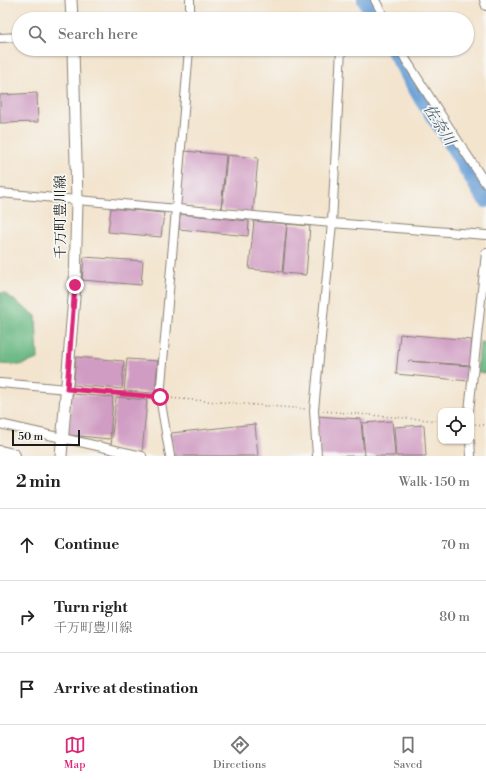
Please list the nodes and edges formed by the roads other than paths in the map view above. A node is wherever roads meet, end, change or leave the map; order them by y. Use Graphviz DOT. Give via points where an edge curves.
graph roads {
  1 [pos="71,0"];
  2 [pos="190,0"];
  3 [pos="375,0"];
  4 [pos="484,0"];
  5 [pos="486,6"];
  6 [pos="72,12"];
  7 [pos="190,12"];
  8 [pos="381,12"];
  9 [pos="12,37"];
  10 [pos="0,38"];
  11 [pos="73,56"];
  12 [pos="187,56"];
  13 [pos="341,56"];
  14 [pos="404,56"];
  15 [pos="486,184"];
  16 [pos="0,193"];
  17 [pos="77,200"];
  18 [pos="176,209"];
  19 [pos="332,222"];
  20 [pos="486,235"];
  21 [pos="486,253"];
  22 [pos="0,383"];
  23 [pos="67,389"];
  24 [pos="469,408"];
  25 [pos="0,424"];
  26 [pos="62,438"];
  27 [pos="470,444"];
  28 [pos="0,453"];
  29 [pos="13,456"];
  30 [pos="61,456"];
  31 [pos="142,456"];
  32 [pos="170,456"];
  33 [pos="317,456"];
  34 [pos="471,456"];
  1 -- 6 [label="main road"];
  2 -- 7 [label="street"];
  3 -- 8 [label="street"];
  4 -- 5 [label="street"];
  9 -- 10 [label="street"];
  11 -- 17 [label="main road, 千万町豊川線"];
  12 -- 18 [label="street"];
  13 -- 19 [label="street"];
  14 -- 15 [label="street"];
  16 -- 17 [label="street"];
  17 -- 18 [label="street"];
  17 -- 23 [label="main road, 千万町豊川線" via="75,285"];
  18 -- 19 [label="street"];
  18 -- 32 [label="street" via="160,397"];
  19 -- 20 [label="street"];
  19 -- 33 [label="street" via="314,410"];
  21 -- 24 [label="street"];
  22 -- 23 [label="street"];
  23 -- 26 [label="main road, 千万町豊川線"];
  25 -- 26 [label="street"];
  26 -- 30 [label="main road, 千万町豊川線"];
  26 -- 31 [label="street"];
  27 -- 34 [label="street"];
  28 -- 29 [label="highway"];
}
